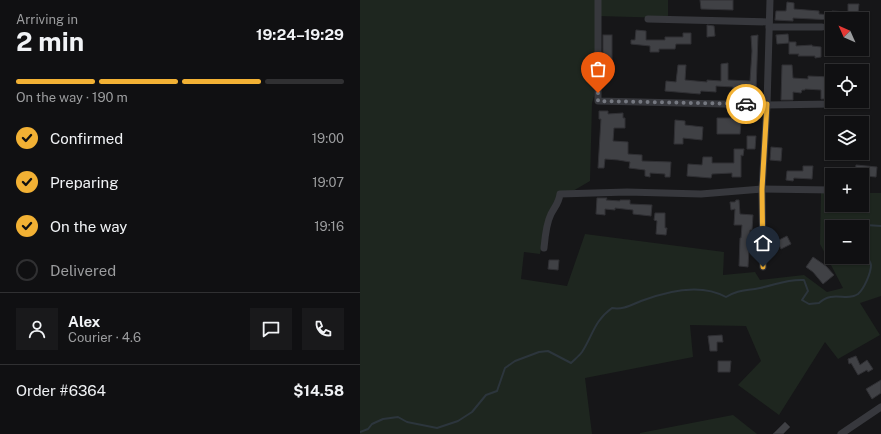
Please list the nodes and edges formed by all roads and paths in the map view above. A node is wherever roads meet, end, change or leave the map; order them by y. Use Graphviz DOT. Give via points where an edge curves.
graph roads {
  1 [pos="598,0"];
  2 [pos="770,0"];
  3 [pos="648,18"];
  4 [pos="769,24"];
  5 [pos="822,27"];
  6 [pos="767,104"];
  7 [pos="825,104"];
  8 [pos="762,189"];
  9 [pos="825,190"];
  10 [pos="544,248"];
  11 [pos="763,267"];
  12 [pos="881,407"];
  13 [pos="841,434"];
  1 -- 6 [label="street" via="598,101"];
  2 -- 4 [label="street"];
  3 -- 4 [label="street"];
  4 -- 5 [label="street"];
  4 -- 6 [label="street"];
  6 -- 7 [label="street"];
  6 -- 8 [label="street"];
  8 -- 9 [label="street"];
  8 -- 10 [label="street" via="701,194 560,194 559,202 551,214"];
  8 -- 11 [label="street"];
  12 -- 13 [label="street"];
}
